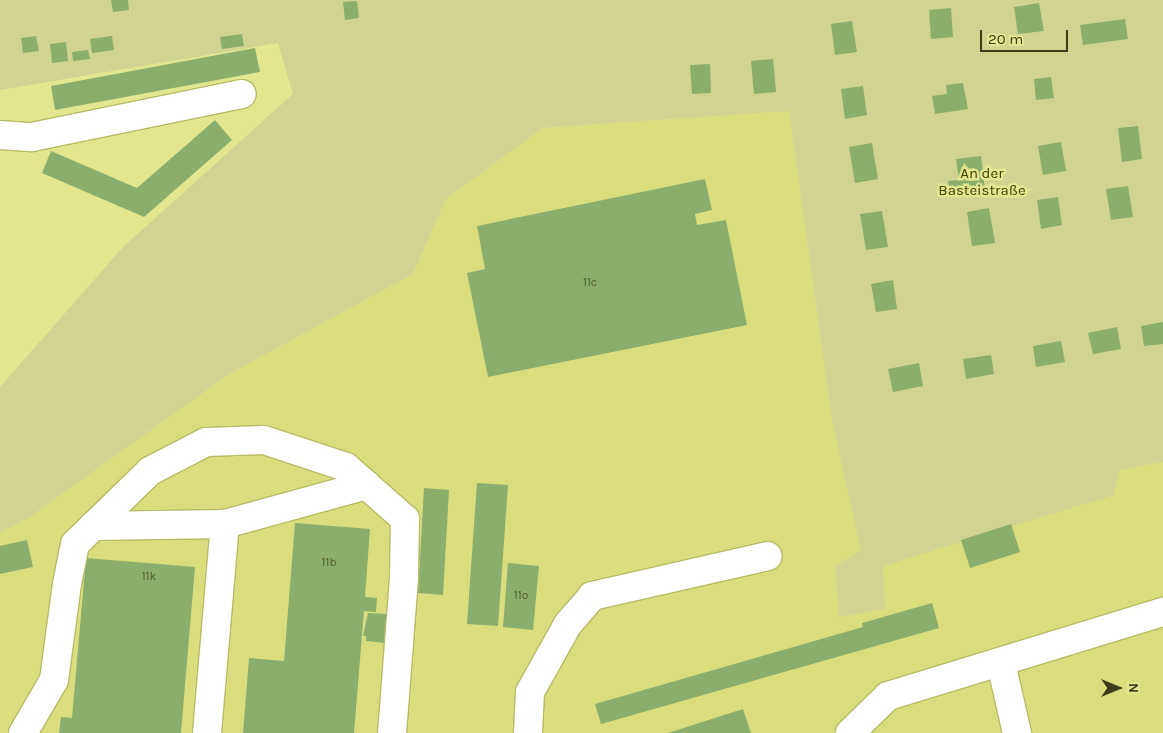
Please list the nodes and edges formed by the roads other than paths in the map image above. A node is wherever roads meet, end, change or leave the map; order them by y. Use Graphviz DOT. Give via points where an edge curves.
graph roads {
  1 [pos="242,94"];
  2 [pos="0,135"];
  3 [pos="366,485"];
  4 [pos="225,524"];
  5 [pos="93,526"];
  6 [pos="768,556"];
  7 [pos="1163,612"];
  8 [pos="1000,663"];
  9 [pos="23,733"];
  10 [pos="207,733"];
  11 [pos="392,733"];
  12 [pos="528,733"];
  13 [pos="850,733"];
  14 [pos="1017,733"];
  1 -- 2 [label="lane" via="32,136"];
  3 -- 4 [label="lane"];
  3 -- 5 [label="lane" via="346,467 264,440 206,442 150,471"];
  3 -- 11 [label="lane" via="405,519 404,578"];
  4 -- 5 [label="lane"];
  4 -- 10 [label="lane"];
  5 -- 9 [label="lane" via="75,544 66,584 54,680"];
  6 -- 12 [label="lane" via="592,596 568,624 530,692"];
  7 -- 8 [label="lane"];
  8 -- 13 [label="lane" via="888,696"];
  8 -- 14 [label="lane"];
}
